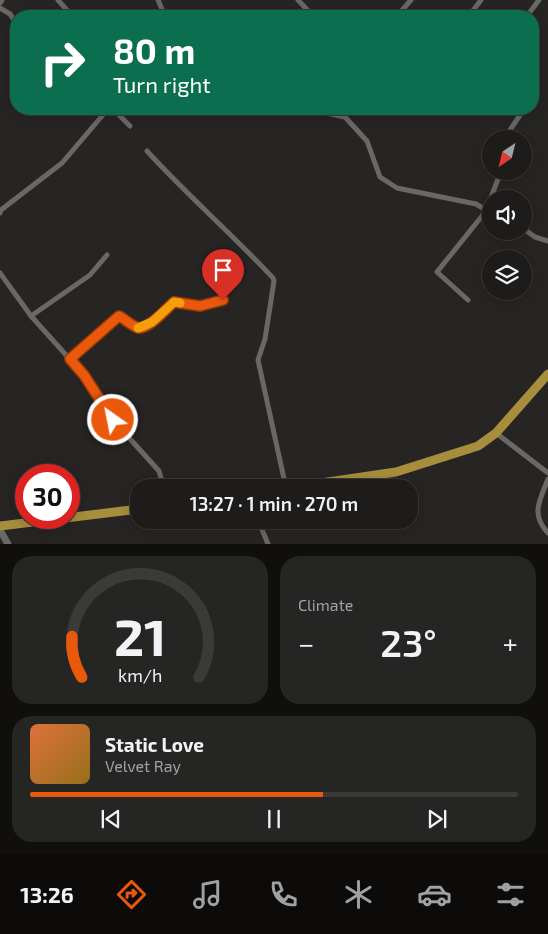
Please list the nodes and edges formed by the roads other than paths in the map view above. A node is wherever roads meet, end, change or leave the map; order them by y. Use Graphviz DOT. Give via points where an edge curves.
graph roads {
  1 [pos="58,0"];
  2 [pos="298,0"];
  3 [pos="411,0"];
  4 [pos="67,10"];
  5 [pos="307,10"];
  6 [pos="402,10"];
  7 [pos="119,115"];
  8 [pos="335,115"];
  9 [pos="520,115"];
  10 [pos="102,116"];
  11 [pos="345,117"];
  12 [pos="130,126"];
  13 [pos="510,130"];
  14 [pos="147,151"];
  15 [pos="482,208"];
  16 [pos="0,213"];
  17 [pos="482,220"];
  18 [pos="532,235"];
  19 [pos="548,241"];
  20 [pos="107,255"];
  21 [pos="0,273"];
  22 [pos="223,300"];
  23 [pos="468,300"];
  24 [pos="32,316"];
  25 [pos="70,359"];
  26 [pos="548,374"];
  27 [pos="496,433"];
  28 [pos="548,473"];
  29 [pos="161,479"];
  30 [pos="284,479"];
  31 [pos="348,479"];
  32 [pos="548,479"];
  33 [pos="130,510"];
  34 [pos="0,528"];
  35 [pos="262,529"];
  36 [pos="548,533"];
  37 [pos="8,544"];
  38 [pos="268,544"];
  1 -- 4 [label="street"];
  2 -- 5 [label="street"];
  3 -- 6 [label="street"];
  7 -- 12 [label="street"];
  8 -- 11 [label="street"];
  9 -- 13 [label="street"];
  10 -- 16 [label="street" via="62,163"];
  11 -- 15 [label="street" via="367,142 380,177 397,188"];
  14 -- 30 [label="street" via="273,278 266,340 258,360"];
  17 -- 23 [label="street" via="437,272"];
  18 -- 19 [label="street"];
  20 -- 24 [label="street" via="90,276"];
  21 -- 24 [label="street"];
  22 -- 25 [label="street" via="200,306 174,302 142,328 119,316"];
  24 -- 25 [label="street"];
  25 -- 29 [label="street" via="113,420 159,471"];
  26 -- 27 [label="main road"];
  27 -- 28 [label="street"];
  27 -- 31 [label="main road" via="478,446 396,472"];
  32 -- 36 [label="street" via="537,512 538,520"];
  33 -- 34 [label="main road"];
  34 -- 37 [label="street"];
  35 -- 38 [label="street"];
}
